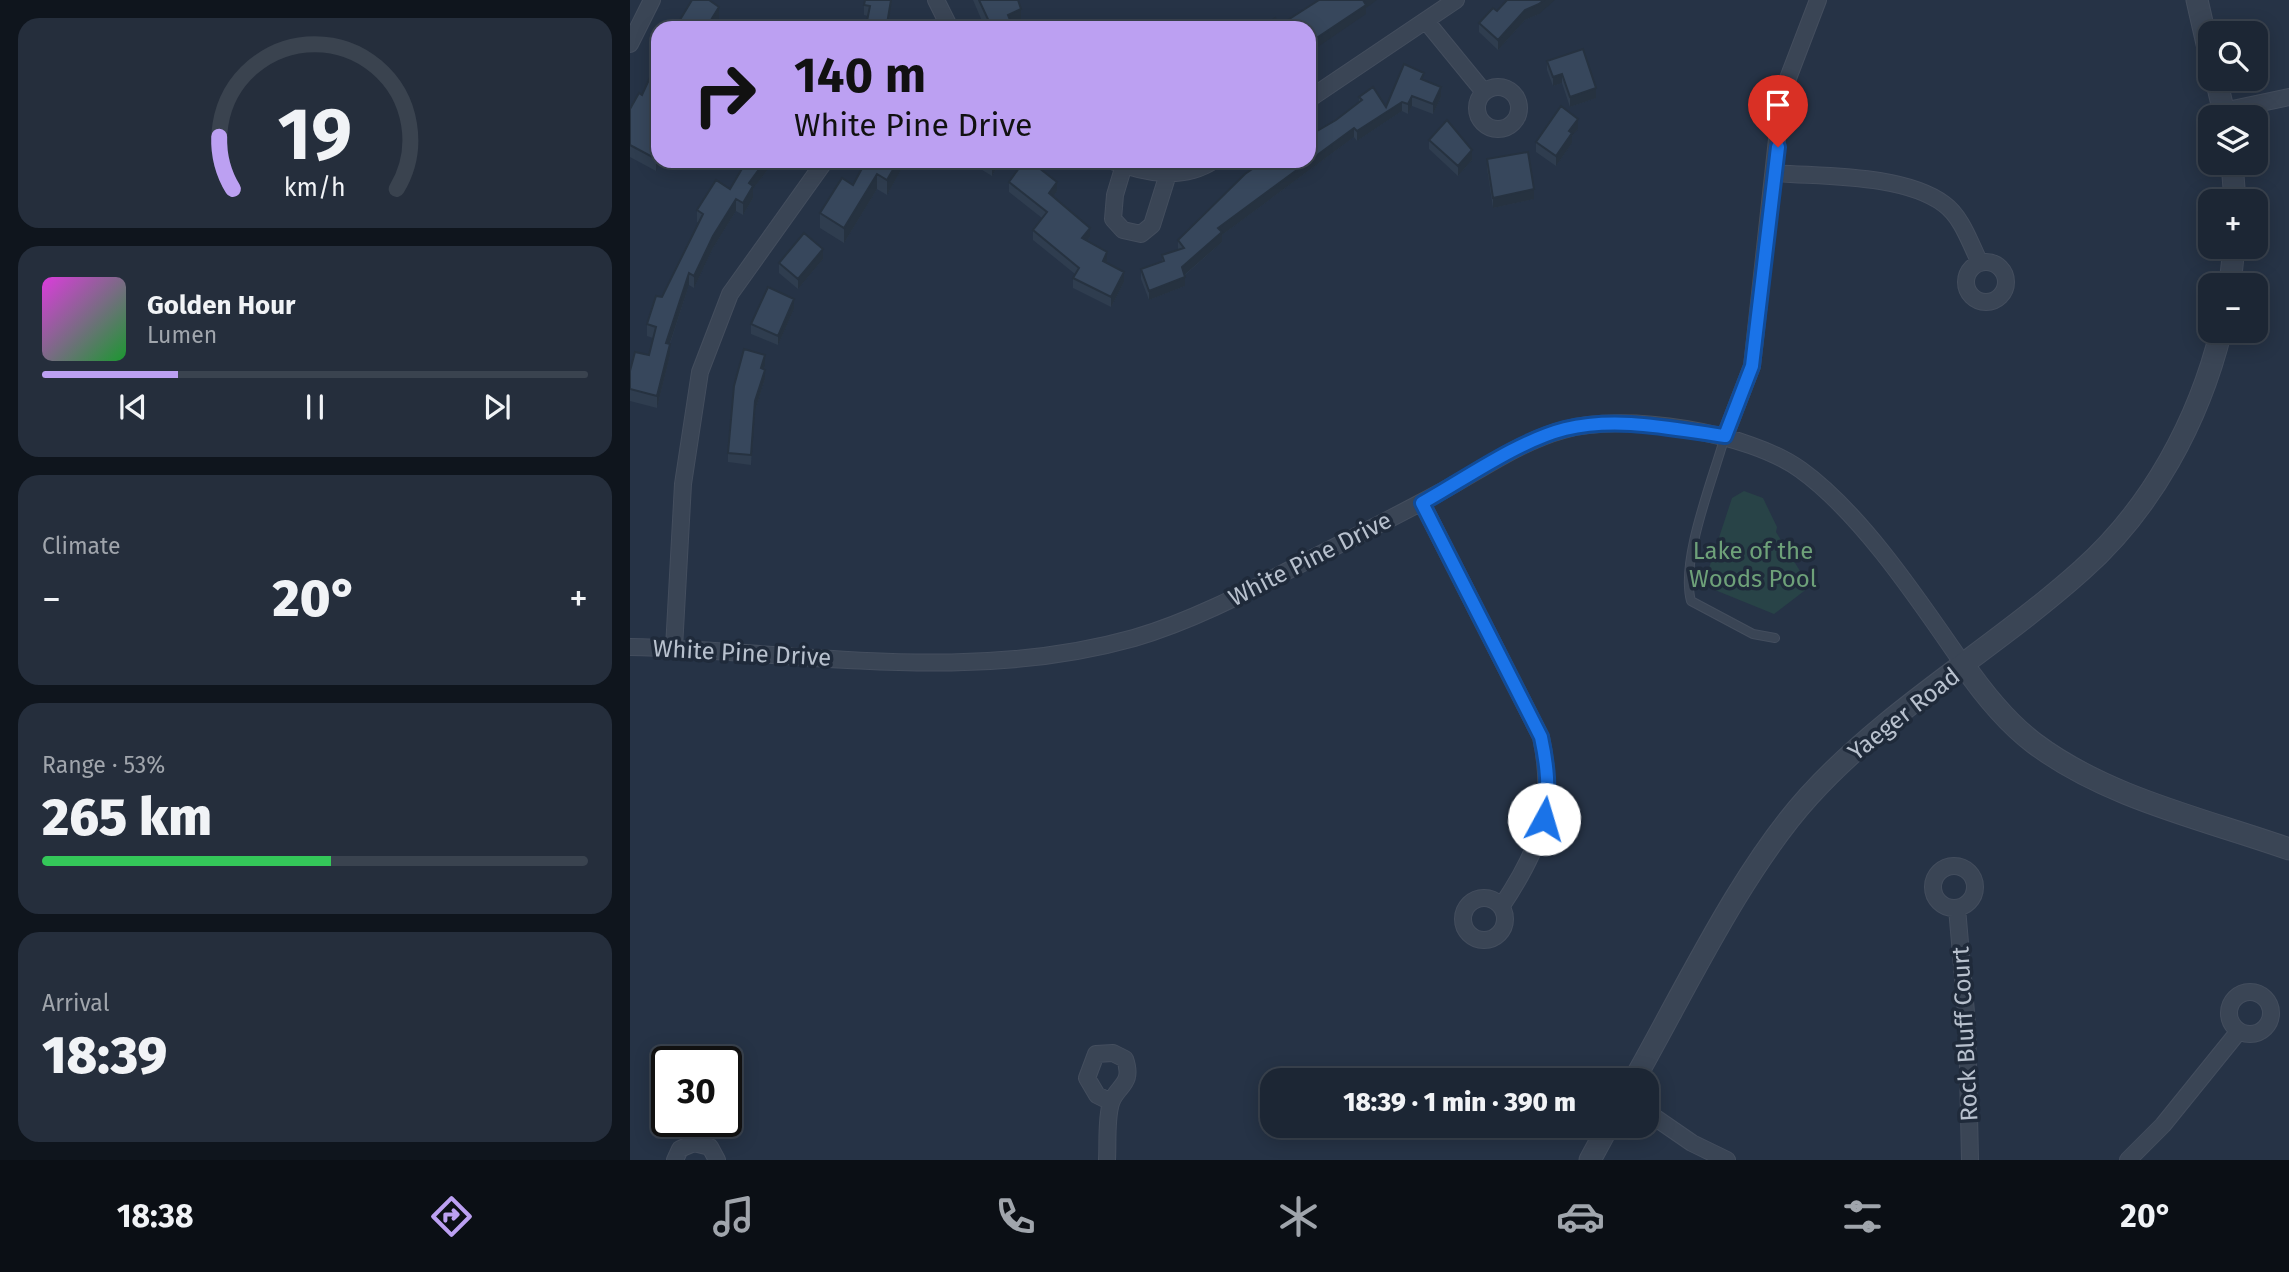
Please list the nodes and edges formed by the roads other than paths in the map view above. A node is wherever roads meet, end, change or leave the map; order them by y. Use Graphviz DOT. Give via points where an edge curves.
graph roads {
  1 [pos="652,0"];
  2 [pos="936,0"];
  3 [pos="1456,0"];
  4 [pos="1818,0"];
  5 [pos="2197,0"];
  6 [pos="946,21"];
  7 [pos="1426,21"];
  8 [pos="2202,21"];
  9 [pos="630,44"];
  10 [pos="1484,92"];
  11 [pos="1316,94"];
  12 [pos="2289,97"];
  13 [pos="2258,105"];
  14 [pos="820,168"];
  15 [pos="1118,168"];
  16 [pos="1141,168"];
  17 [pos="1202,168"];
  18 [pos="1776,173"];
  19 [pos="1168,174"];
  20 [pos="1980,263"];
  21 [pos="2217,343"];
  22 [pos="1725,436"];
  23 [pos="1422,503"];
  24 [pos="1775,638"];
  25 [pos="630,647"];
  26 [pos="674,648"];
  27 [pos="1963,664"];
  28 [pos="2289,849"];
  29 [pos="1501,907"];
  30 [pos="1957,908"];
  31 [pos="2239,1031"];
  32 [pos="1641,1068"];
  33 [pos="1111,1102"];
  34 [pos="1659,1120"];
  35 [pos="1602,1138"];
  36 [pos="675,1160"];
  37 [pos="717,1160"];
  38 [pos="1107,1160"];
  39 [pos="1590,1160"];
  40 [pos="1727,1160"];
  41 [pos="1970,1160"];
  42 [pos="2127,1160"];
  1 -- 9 [label="street"];
  2 -- 6 [label="street"];
  3 -- 7 [label="street"];
  4 -- 18 [label="street" via="1782,94"];
  5 -- 8 [label="street"];
  7 -- 10 [label="street"];
  7 -- 11 [label="street"];
  12 -- 13 [label="street"];
  14 -- 26 [label="street" via="730,294 700,372 683,484"];
  15 -- 19 [label="street" via="1113,219 1123,230 1141,234 1152,225"];
  16 -- 19 [label="street"];
  17 -- 19 [label="street"];
  18 -- 20 [label="street" via="1873,181 1921,193 1944,204 1958,219"];
  18 -- 22 [label="street" via="1752,366"];
  21 -- 27 [label="street" via="2188,425 2140,505 2084,569"];
  22 -- 23 [label="street, White Pine Drive" via="1634,424 1563,430"];
  22 -- 24 [label="lane" via="1686,584 1691,601 1753,634"];
  22 -- 27 [label="street, White Pine Drive" via="1800,469 1839,505 1884,557"];
  23 -- 26 [label="street, White Pine Drive" via="1219,606 1139,637 1067,655 958,664"];
  23 -- 29 [label="street" via="1541,737 1545,757 1548,800 1540,838 1527,869"];
  25 -- 26 [label="street, White Pine Drive"];
  27 -- 28 [label="street, Yaeger Road" via="2007,720 2054,758 2118,789"];
  27 -- 32 [label="street, Yaeger Road" via="1854,752 1788,821 1734,904"];
  30 -- 41 [label="street, Rock Bluff Court" via="1967,1024"];
  31 -- 42 [label="street" via="2163,1125"];
  33 -- 38 [label="street"];
  34 -- 40 [label="street"];
  35 -- 39 [label="street"];
  36 -- 37 [label="street" via="680,1149 694,1143 709,1147"];
}
